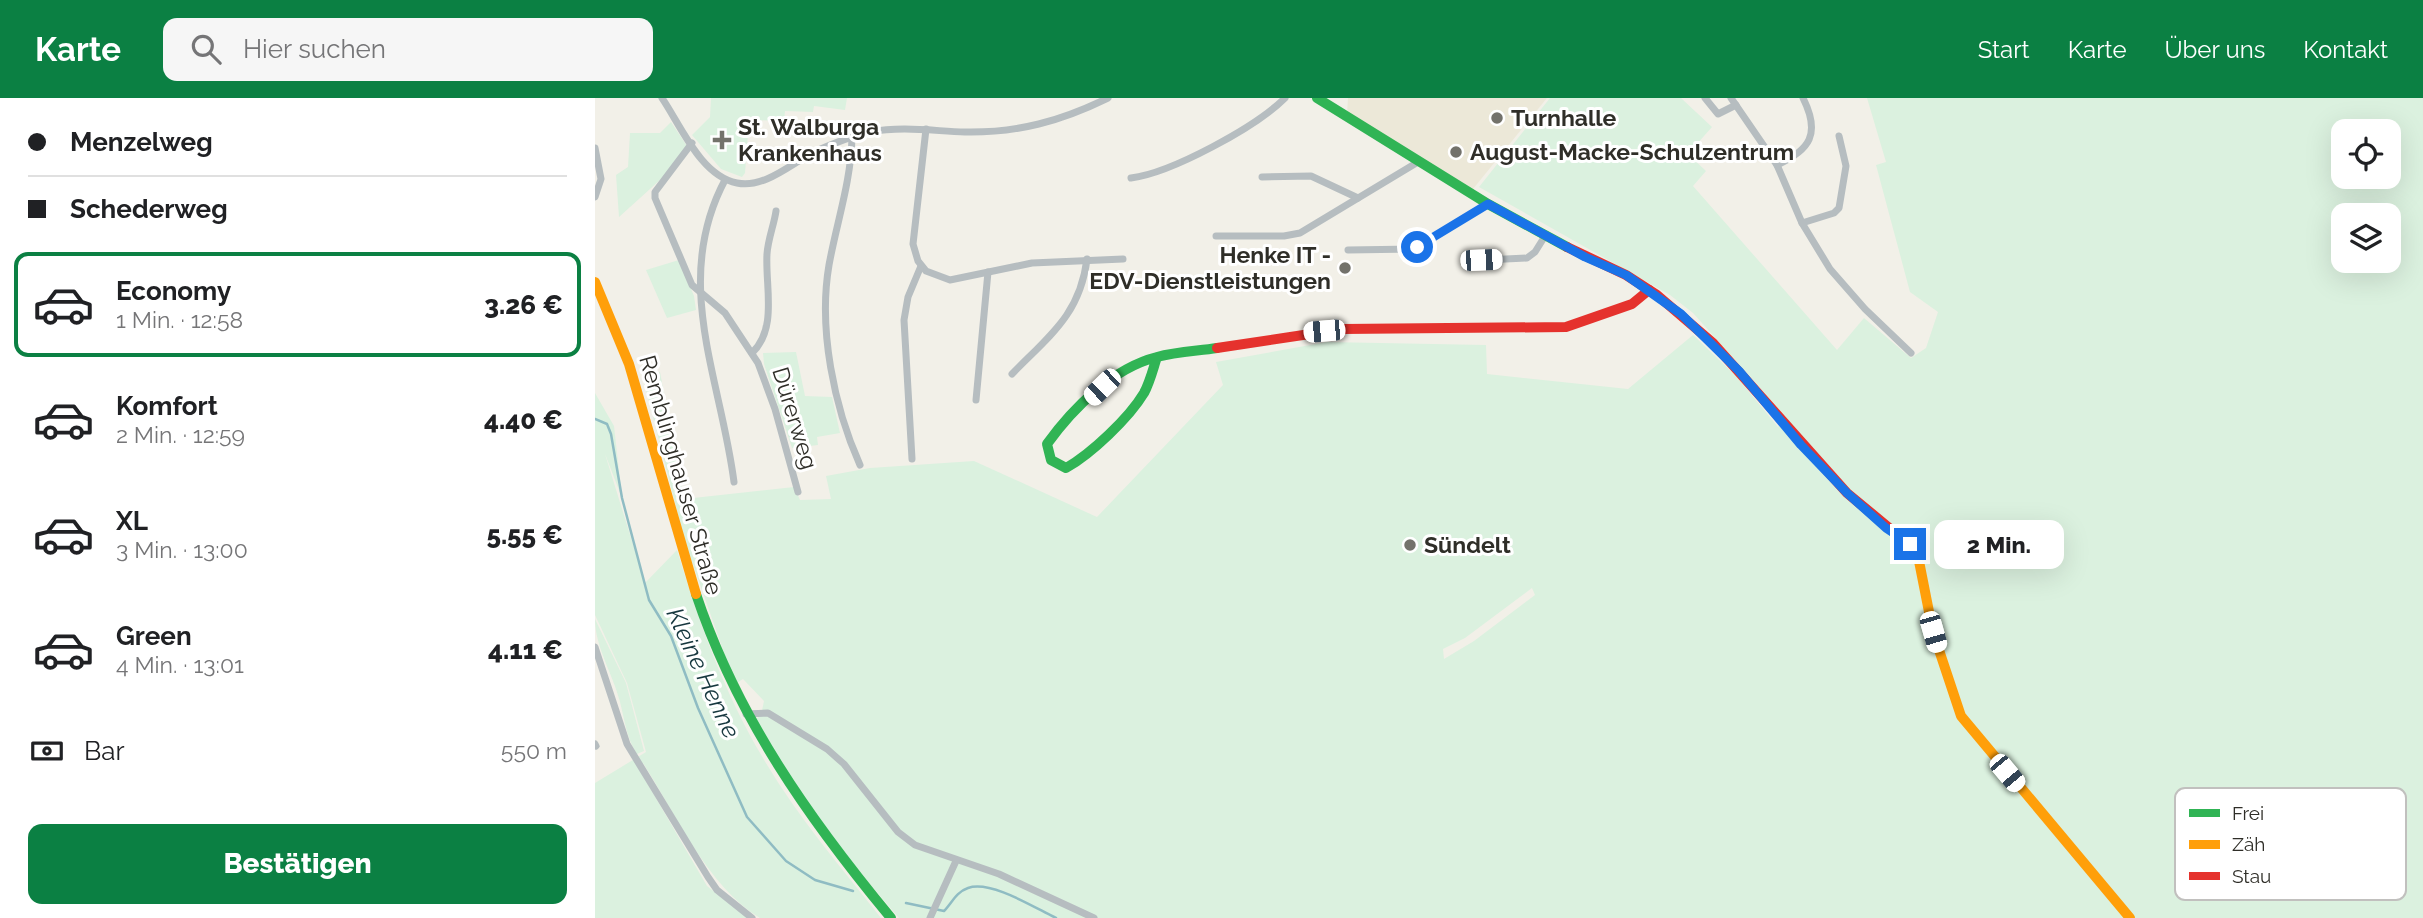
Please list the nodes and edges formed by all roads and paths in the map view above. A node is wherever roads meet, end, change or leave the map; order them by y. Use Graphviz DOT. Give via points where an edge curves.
graph roads {
  1 [pos="662,98"];
  2 [pos="1108,98"];
  3 [pos="1285,98"];
  4 [pos="1317,98"];
  5 [pos="1705,98"];
  6 [pos="1731,98"];
  7 [pos="1803,98"];
  8 [pos="1736,106"];
  9 [pos="926,129"];
  10 [pos="1839,136"];
  11 [pos="852,137"];
  12 [pos="692,143"];
  13 [pos="595,148"];
  14 [pos="1418,162"];
  15 [pos="1777,165"];
  16 [pos="1262,177"];
  17 [pos="1131,178"];
  18 [pos="725,180"];
  19 [pos="595,197"];
  20 [pos="1358,198"];
  21 [pos="1488,204"];
  22 [pos="776,211"];
  23 [pos="1802,223"];
  24 [pos="1216,236"];
  25 [pos="1545,236"];
  26 [pos="1348,250"];
  27 [pos="1123,258"];
  28 [pos="1087,259"];
  29 [pos="1465,261"];
  30 [pos="921,266"];
  31 [pos="988,272"];
  32 [pos="595,282"];
  33 [pos="1649,290"];
  34 [pos="700,295"];
  35 [pos="752,353"];
  36 [pos="1911,354"];
  37 [pos="1157,357"];
  38 [pos="1012,374"];
  39 [pos="976,400"];
  40 [pos="912,459"];
  41 [pos="860,465"];
  42 [pos="734,482"];
  43 [pos="798,492"];
  44 [pos="595,647"];
  45 [pos="745,714"];
  46 [pos="956,861"];
  47 [pos="931,917"];
  48 [pos="752,918"];
  49 [pos="891,918"];
  50 [pos="1094,918"];
  51 [pos="2130,918"];
  1 -- 12 [label="street"];
  2 -- 9 [label="street" via="1020,130"];
  3 -- 17 [label="street" via="1190,158"];
  4 -- 14 [label="street"];
  5 -- 8 [label="street" via="1718,114"];
  6 -- 8 [label="street"];
  7 -- 15 [label="street" via="1812,127 1808,144"];
  8 -- 15 [label="street"];
  9 -- 11 [label="street" via="884,130"];
  9 -- 30 [label="street" via="913,239"];
  10 -- 23 [label="street" via="1846,166 1839,208"];
  11 -- 18 [label="street" via="758,182"];
  11 -- 41 [label="street" via="851,171 826,300 838,403"];
  12 -- 18 [label="street" via="711,170"];
  12 -- 34 [label="street" via="655,194"];
  13 -- 19 [label="street" via="601,179"];
  14 -- 20 [label="street"];
  14 -- 21 [label="street"];
  15 -- 23 [label="street"];
  16 -- 20 [label="street" via="1311,176"];
  18 -- 34 [label="street" via="705,243"];
  20 -- 24 [label="street" via="1296,234"];
  21 -- 25 [label="street"];
  21 -- 26 [label="street" via="1421,246 1369,253"];
  22 -- 35 [label="street" via="767,253 767,327"];
  23 -- 36 [label="street" via="1836,275"];
  25 -- 29 [label="street" via="1527,258"];
  25 -- 33 [label="street"];
  27 -- 28 [label="street"];
  28 -- 31 [label="street"];
  28 -- 38 [label="street" via="1083,287 1071,312"];
  30 -- 31 [label="street" via="950,280"];
  30 -- 40 [label="street" via="904,320"];
  31 -- 39 [label="street"];
  32 -- 45 [label="street, Remblinghauser Straße" via="631,366 691,580"];
  33 -- 37 [label="street" via="1632,304 1566,327 1343,329"];
  33 -- 51 [label="street" via="1713,343 1847,493 1914,548 1921,560 1944,670 1961,716"];
  34 -- 35 [label="street, Dürerweg" via="713,300 725,313"];
  34 -- 42 [label="street" via="703,336"];
  35 -- 43 [label="street, Dürerweg" via="775,409"];
  37 -- 37 [label="street" via="1111,380 1073,415 1047,443 1052,462 1066,468 1081,460 1143,396"];
  44 -- 48 [label="street" via="628,744 717,890"];
  45 -- 46 [label="street" via="768,713 827,749 906,840"];
  45 -- 49 [label="street, Remblinghauser Straße" via="801,806"];
  46 -- 47 [label="street"];
  46 -- 50 [label="street" via="999,874"];
}
